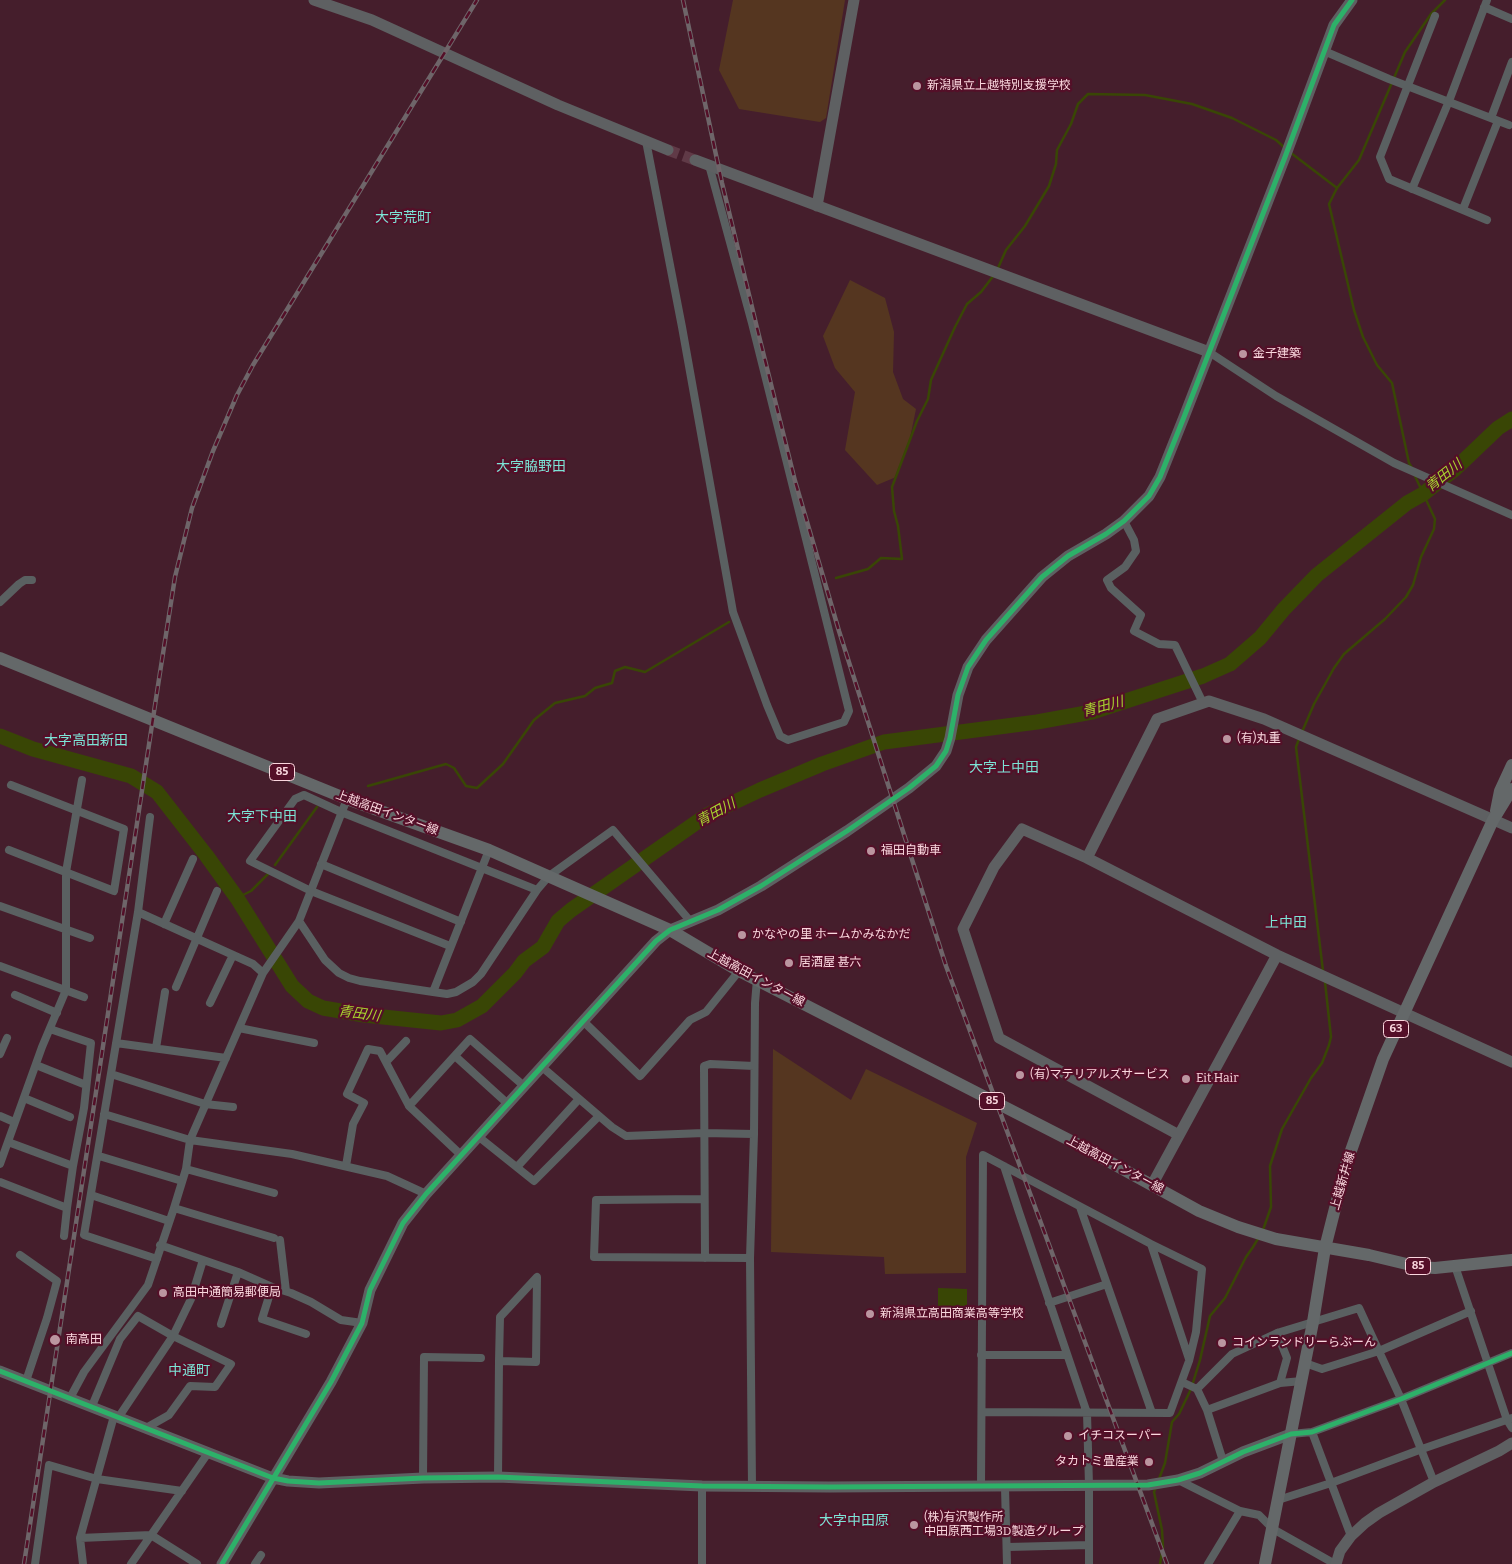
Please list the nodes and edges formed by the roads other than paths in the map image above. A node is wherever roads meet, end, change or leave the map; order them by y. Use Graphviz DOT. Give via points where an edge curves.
graph roads {
  1 [pos="314,0"];
  2 [pos="854,0"];
  3 [pos="1352,0"];
  4 [pos="1485,4"];
  5 [pos="1435,16"];
  6 [pos="1512,19"];
  7 [pos="1324,51"];
  8 [pos="1512,62"];
  9 [pos="1407,85"];
  10 [pos="1448,101"];
  11 [pos="1495,120"];
  12 [pos="1509,125"];
  13 [pos="646,141"];
  14 [pos="668,150"];
  15 [pos="695,160"];
  16 [pos="709,165"];
  17 [pos="1412,189"];
  18 [pos="816,206"];
  19 [pos="1463,210"];
  20 [pos="1487,220"];
  21 [pos="1209,352"];
  22 [pos="1512,515"];
  23 [pos="1124,521"];
  24 [pos="32,580"];
  25 [pos="0,602"];
  26 [pos="0,658"];
  27 [pos="1203,703"];
  28 [pos="1512,765"];
  29 [pos="82,780"];
  30 [pos="11,785"];
  31 [pos="1512,789"];
  32 [pos="347,798"];
  33 [pos="77,811"];
  34 [pos="341,812"];
  35 [pos="150,817"];
  36 [pos="1493,820"];
  37 [pos="1512,828"];
  38 [pos="8,850"];
  39 [pos="489,850"];
  40 [pos="1087,858"];
  41 [pos="193,859"];
  42 [pos="321,864"];
  43 [pos="482,868"];
  44 [pos="66,872"];
  45 [pos="549,876"];
  46 [pos="537,890"];
  47 [pos="218,891"];
  48 [pos="311,891"];
  49 [pos="0,906"];
  50 [pos="138,912"];
  51 [pos="299,921"];
  52 [pos="461,922"];
  53 [pos="691,922"];
  54 [pos="164,924"];
  55 [pos="66,930"];
  56 [pos="670,930"];
  57 [pos="90,938"];
  58 [pos="198,939"];
  59 [pos="450,946"];
  60 [pos="233,955"];
  61 [pos="1277,955"];
  62 [pos="0,966"];
  63 [pos="739,970"];
  64 [pos="263,973"];
  65 [pos="757,979"];
  66 [pos="176,987"];
  67 [pos="66,990"];
  68 [pos="165,992"];
  69 [pos="432,992"];
  70 [pos="14,995"];
  71 [pos="84,997"];
  72 [pos="210,1003"];
  73 [pos="57,1013"];
  74 [pos="1403,1013"];
  75 [pos="584,1021"];
  76 [pos="239,1028"];
  77 [pos="50,1029"];
  78 [pos="6,1038"];
  79 [pos="406,1041"];
  80 [pos="116,1043"];
  81 [pos="314,1043"];
  82 [pos="156,1048"];
  83 [pos="0,1054"];
  84 [pos="454,1056"];
  85 [pos="226,1058"];
  86 [pos="386,1062"];
  87 [pos="1512,1062"];
  88 [pos="36,1065"];
  89 [pos="754,1066"];
  90 [pos="542,1067"];
  91 [pos="111,1074"];
  92 [pos="86,1085"];
  93 [pos="524,1086"];
  94 [pos="24,1098"];
  95 [pos="579,1099"];
  96 [pos="206,1104"];
  97 [pos="508,1104"];
  98 [pos="409,1106"];
  99 [pos="233,1107"];
  100 [pos="104,1114"];
  101 [pos="0,1116"];
  102 [pos="599,1116"];
  103 [pos="70,1117"];
  104 [pos="14,1122"];
  105 [pos="704,1133"];
  106 [pos="754,1134"];
  107 [pos="1179,1135"];
  108 [pos="479,1136"];
  109 [pos="190,1140"];
  110 [pos="8,1142"];
  111 [pos="461,1155"];
  112 [pos="99,1156"];
  113 [pos="1,1161"];
  114 [pos="73,1166"];
  115 [pos="346,1166"];
  116 [pos="1004,1166"];
  117 [pos="517,1167"];
  118 [pos="186,1169"];
  119 [pos="182,1181"];
  120 [pos="0,1182"];
  121 [pos="1152,1185"];
  122 [pos="274,1193"];
  123 [pos="426,1194"];
  124 [pos="91,1195"];
  125 [pos="703,1199"];
  126 [pos="1080,1207"];
  127 [pos="68,1208"];
  128 [pos="174,1208"];
  129 [pos="169,1221"];
  130 [pos="64,1236"];
  131 [pos="1151,1244"];
  132 [pos="160,1245"];
  133 [pos="1325,1248"];
  134 [pos="20,1255"];
  135 [pos="705,1258"];
  136 [pos="750,1258"];
  137 [pos="157,1259"];
  138 [pos="203,1260"];
  139 [pos="1512,1260"];
  140 [pos="1455,1266"];
  141 [pos="238,1272"];
  142 [pos="1107,1284"];
  143 [pos="272,1287"];
  144 [pos="286,1291"];
  145 [pos="1049,1303"];
  146 [pos="1471,1311"];
  147 [pos="1313,1322"];
  148 [pos="362,1323"];
  149 [pos="221,1324"];
  150 [pos="1277,1333"];
  151 [pos="306,1334"];
  152 [pos="173,1336"];
  153 [pos="1379,1351"];
  154 [pos="1512,1353"];
  155 [pos="981,1355"];
  156 [pos="1067,1355"];
  157 [pos="481,1358"];
  158 [pos="499,1361"];
  159 [pos="1189,1361"];
  160 [pos="1489,1362"];
  161 [pos="1305,1363"];
  162 [pos="0,1371"];
  163 [pos="26,1381"];
  164 [pos="1302,1381"];
  165 [pos="1184,1383"];
  166 [pos="1280,1383"];
  167 [pos="1197,1389"];
  168 [pos="70,1398"];
  169 [pos="1401,1399"];
  170 [pos="92,1406"];
  171 [pos="1208,1410"];
  172 [pos="982,1412"];
  173 [pos="1087,1413"];
  174 [pos="1152,1413"];
  175 [pos="116,1417"];
  176 [pos="1510,1418"];
  177 [pos="146,1428"];
  178 [pos="1512,1428"];
  179 [pos="1312,1432"];
  180 [pos="1291,1434"];
  181 [pos="1512,1443"];
  182 [pos="1422,1449"];
  183 [pos="208,1453"];
  184 [pos="1223,1461"];
  185 [pos="498,1477"];
  186 [pos="274,1478"];
  187 [pos="423,1478"];
  188 [pos="97,1479"];
  189 [pos="1178,1480"];
  190 [pos="1434,1482"];
  191 [pos="1331,1483"];
  192 [pos="1089,1485"];
  193 [pos="702,1486"];
  194 [pos="752,1486"];
  195 [pos="981,1486"];
  196 [pos="1006,1486"];
  197 [pos="182,1491"];
  198 [pos="1278,1500"];
  199 [pos="1240,1511"];
  200 [pos="1273,1529"];
  201 [pos="152,1535"];
  202 [pos="1350,1536"];
  203 [pos="80,1538"];
  204 [pos="1089,1545"];
  205 [pos="1008,1547"];
  206 [pos="261,1555"];
  207 [pos="35,1564"];
  208 [pos="83,1564"];
  209 [pos="131,1564"];
  210 [pos="197,1564"];
  211 [pos="222,1564"];
  212 [pos="255,1564"];
  213 [pos="702,1564"];
  214 [pos="1007,1564"];
  215 [pos="1089,1564"];
  216 [pos="1208,1564"];
  217 [pos="1265,1564"];
  218 [pos="1335,1564"];
  1 -- 13 [label="street" via="372,20 558,105"];
  2 -- 18 [label="street"];
  3 -- 7 [label="street" via="1334,25"];
  4 -- 6 [label="street"];
  4 -- 10 [label="street"];
  5 -- 9 [label="street"];
  7 -- 9 [label="street"];
  7 -- 21 [label="street"];
  8 -- 11 [label="street"];
  9 -- 10 [label="street"];
  9 -- 17 [label="street" via="1380,157 1389,179"];
  10 -- 11 [label="street"];
  10 -- 17 [label="street"];
  11 -- 12 [label="street"];
  11 -- 19 [label="street"];
  13 -- 14 [label="street"];
  13 -- 16 [label="street" via="733,612 780,736 788,740 844,722 849,711"];
  15 -- 16 [label="street"];
  16 -- 18 [label="street"];
  17 -- 19 [label="street"];
  18 -- 21 [label="street"];
  19 -- 20 [label="street"];
  21 -- 22 [label="street" via="1279,398 1394,463"];
  21 -- 23 [label="street" via="1160,477 1149,496"];
  23 -- 27 [label="street" via="1136,551 1125,567 1107,580 1141,614 1134,631 1159,644 1175,645"];
  23 -- 53 [label="street" via="1068,556 1042,577 986,640 968,667 958,695 950,738 940,762 909,788 761,886"];
  24 -- 25 [label="street" via="19,584"];
  26 -- 32 [label="main road, 上越高田インター線 / 85"];
  27 -- 36 [label="street" via="1264,719"];
  27 -- 40 [label="street" via="1157,719"];
  28 -- 36 [label="main road, 上越新井線 / 63" via="1500,791"];
  29 -- 33 [label="street"];
  30 -- 33 [label="street"];
  31 -- 36 [label="main road, 上越新井線 / 63"];
  32 -- 34 [label="street"];
  32 -- 39 [label="main road, 上越高田インター線 / 85"];
  33 -- 44 [label="street"];
  33 -- 44 [label="street" via="124,829 114,891"];
  34 -- 42 [label="street"];
  34 -- 43 [label="street"];
  34 -- 48 [label="street" via="304,795 295,799 250,860"];
  35 -- 50 [label="street"];
  36 -- 37 [label="street"];
  36 -- 74 [label="main road, 上越新井線 / 63"];
  38 -- 44 [label="street"];
  39 -- 43 [label="street"];
  39 -- 45 [label="main road, 上越高田インター線 / 85"];
  40 -- 61 [label="street"];
  40 -- 107 [label="street" via="1022,829 994,867 963,929 999,1038"];
  41 -- 54 [label="street"];
  42 -- 48 [label="street"];
  42 -- 52 [label="street"];
  43 -- 46 [label="street"];
  43 -- 52 [label="street"];
  44 -- 55 [label="street"];
  45 -- 46 [label="street"];
  45 -- 53 [label="street" via="613,830"];
  45 -- 56 [label="main road, 上越高田インター線 / 85"];
  46 -- 69 [label="street" via="473,982 456,992"];
  47 -- 58 [label="street"];
  48 -- 51 [label="street"];
  48 -- 59 [label="street"];
  49 -- 55 [label="street"];
  50 -- 54 [label="street"];
  50 -- 80 [label="street"];
  51 -- 64 [label="street"];
  51 -- 69 [label="street" via="325,960 339,973 360,981"];
  52 -- 59 [label="street"];
  53 -- 56 [label="street"];
  54 -- 58 [label="street"];
  55 -- 57 [label="street"];
  55 -- 67 [label="street"];
  56 -- 63 [label="main road, 上越高田インター線 / 85"];
  56 -- 75 [label="street" via="646,950"];
  58 -- 60 [label="street"];
  58 -- 66 [label="street"];
  59 -- 69 [label="street"];
  60 -- 64 [label="street" via="253,964"];
  60 -- 72 [label="street"];
  61 -- 74 [label="street"];
  61 -- 107 [label="street"];
  62 -- 67 [label="street"];
  63 -- 65 [label="main road, 上越高田インター線 / 85"];
  63 -- 75 [label="street" via="706,1012 690,1020 640,1076"];
  64 -- 76 [label="street"];
  65 -- 89 [label="street"];
  65 -- 121 [label="main road, 上越高田インター線 / 85"];
  67 -- 71 [label="street"];
  67 -- 73 [label="street"];
  68 -- 82 [label="street"];
  70 -- 73 [label="street"];
  73 -- 77 [label="street"];
  74 -- 87 [label="street"];
  74 -- 133 [label="main road, 上越新井線 / 63" via="1346,1165"];
  75 -- 90 [label="street"];
  76 -- 81 [label="street"];
  76 -- 85 [label="street"];
  77 -- 88 [label="street"];
  77 -- 92 [label="street" via="91,1043"];
  78 -- 83 [label="street"];
  79 -- 86 [label="street"];
  80 -- 82 [label="street"];
  80 -- 91 [label="street"];
  82 -- 85 [label="street"];
  84 -- 93 [label="street" via="470,1039"];
  84 -- 97 [label="street"];
  84 -- 98 [label="street"];
  85 -- 96 [label="street"];
  86 -- 98 [label="street"];
  86 -- 115 [label="street" via="380,1051 368,1049 347,1094 364,1103 353,1124"];
  88 -- 92 [label="street"];
  88 -- 94 [label="street"];
  89 -- 105 [label="street" via="704,1066"];
  89 -- 106 [label="street"];
  90 -- 93 [label="street"];
  90 -- 95 [label="street"];
  91 -- 96 [label="street"];
  91 -- 100 [label="street"];
  92 -- 114 [label="street"];
  93 -- 97 [label="street"];
  94 -- 103 [label="street"];
  94 -- 104 [label="street"];
  95 -- 102 [label="street"];
  95 -- 117 [label="street"];
  96 -- 99 [label="street"];
  96 -- 109 [label="street"];
  97 -- 108 [label="street"];
  98 -- 111 [label="street"];
  100 -- 109 [label="street"];
  100 -- 112 [label="street"];
  101 -- 104 [label="street"];
  102 -- 105 [label="street" via="626,1136"];
  102 -- 117 [label="street" via="534,1181"];
  104 -- 110 [label="street"];
  105 -- 106 [label="street"];
  105 -- 125 [label="street"];
  106 -- 136 [label="street"];
  107 -- 121 [label="street"];
  108 -- 111 [label="street"];
  108 -- 117 [label="street"];
  109 -- 115 [label="street" via="292,1154"];
  109 -- 118 [label="street"];
  110 -- 113 [label="street"];
  110 -- 114 [label="street"];
  111 -- 123 [label="street"];
  112 -- 119 [label="street"];
  112 -- 124 [label="street"];
  114 -- 127 [label="street"];
  115 -- 123 [label="street" via="387,1176"];
  116 -- 126 [label="street"];
  116 -- 145 [label="street"];
  116 -- 155 [label="street" via="983,1154"];
  118 -- 119 [label="street"];
  118 -- 122 [label="street"];
  119 -- 128 [label="street"];
  120 -- 127 [label="street"];
  121 -- 133 [label="main road, 上越高田インター線 / 85" via="1199,1211 1238,1227 1276,1239"];
  123 -- 148 [label="street" via="403,1223 370,1290"];
  124 -- 129 [label="street"];
  124 -- 137 [label="street" via="84,1235"];
  125 -- 135 [label="street"];
  125 -- 135 [label="street" via="596,1200 594,1257"];
  126 -- 131 [label="street"];
  126 -- 142 [label="street"];
  127 -- 130 [label="street"];
  128 -- 129 [label="street"];
  128 -- 144 [label="street" via="277,1239"];
  129 -- 132 [label="street"];
  131 -- 159 [label="street"];
  131 -- 159 [label="street" via="1202,1269 1196,1332"];
  132 -- 137 [label="street"];
  132 -- 138 [label="street"];
  133 -- 140 [label="main road, 上越高田インター線 / 85" via="1419,1267"];
  133 -- 147 [label="main road, 上越新井線 / 63"];
  134 -- 163 [label="street" via="57,1282"];
  135 -- 136 [label="street"];
  136 -- 194 [label="street"];
  137 -- 168 [label="street" via="148,1285 84,1372"];
  138 -- 141 [label="street"];
  138 -- 152 [label="street"];
  139 -- 140 [label="main road, 上越高田インター線 / 85"];
  140 -- 146 [label="street"];
  141 -- 143 [label="street"];
  141 -- 149 [label="street"];
  142 -- 145 [label="street"];
  142 -- 174 [label="street"];
  143 -- 144 [label="street"];
  143 -- 151 [label="street" via="262,1319"];
  144 -- 148 [label="street" via="341,1320"];
  145 -- 156 [label="street"];
  146 -- 153 [label="street"];
  146 -- 160 [label="street"];
  147 -- 150 [label="street"];
  147 -- 153 [label="street" via="1359,1308"];
  147 -- 161 [label="main road, 上越新井線 / 63"];
  148 -- 186 [label="street"];
  150 -- 166 [label="street" via="1286,1358"];
  150 -- 167 [label="street" via="1232,1354"];
  152 -- 170 [label="street" via="138,1316 120,1339"];
  152 -- 175 [label="street"];
  152 -- 177 [label="street" via="231,1364 215,1386 190,1386 169,1415"];
  153 -- 161 [label="street" via="1322,1369"];
  153 -- 169 [label="street"];
  154 -- 160 [label="street"];
  155 -- 156 [label="street"];
  155 -- 172 [label="street"];
  156 -- 173 [label="street"];
  157 -- 187 [label="street" via="424,1357"];
  158 -- 158 [label="street" via="536,1362 537,1277 500,1317"];
  158 -- 185 [label="street"];
  159 -- 165 [label="street"];
  160 -- 169 [label="street"];
  160 -- 176 [label="street"];
  161 -- 164 [label="main road, 上越新井線 / 63"];
  162 -- 163 [label="street"];
  163 -- 168 [label="street"];
  164 -- 166 [label="street"];
  164 -- 180 [label="main road, 上越新井線 / 63"];
  165 -- 167 [label="street"];
  165 -- 174 [label="street" via="1170,1413"];
  166 -- 171 [label="street"];
  167 -- 171 [label="street"];
  168 -- 170 [label="street"];
  169 -- 179 [label="street"];
  169 -- 182 [label="street"];
  170 -- 175 [label="street"];
  171 -- 184 [label="street"];
  172 -- 173 [label="street"];
  172 -- 195 [label="street"];
  173 -- 174 [label="street"];
  173 -- 192 [label="street"];
  175 -- 177 [label="street"];
  175 -- 188 [label="street"];
  176 -- 178 [label="street"];
  176 -- 182 [label="street"];
  177 -- 183 [label="street"];
  179 -- 180 [label="street"];
  179 -- 191 [label="street"];
  180 -- 184 [label="street"];
  180 -- 198 [label="main road, 上越新井線 / 63"];
  181 -- 190 [label="street"];
  182 -- 190 [label="street"];
  182 -- 191 [label="street"];
  183 -- 186 [label="street"];
  183 -- 197 [label="street"];
  184 -- 189 [label="street"];
  185 -- 187 [label="street"];
  185 -- 193 [label="street"];
  186 -- 187 [label="street" via="319,1483"];
  186 -- 211 [label="street"];
  188 -- 197 [label="street"];
  188 -- 203 [label="street"];
  188 -- 207 [label="street" via="49,1465"];
  189 -- 192 [label="street" via="1148,1485"];
  189 -- 199 [label="street"];
  190 -- 202 [label="street" via="1379,1513"];
  191 -- 198 [label="street"];
  191 -- 202 [label="street"];
  192 -- 196 [label="street"];
  192 -- 204 [label="street"];
  193 -- 194 [label="street"];
  193 -- 213 [label="street"];
  194 -- 195 [label="street"];
  195 -- 196 [label="street"];
  196 -- 205 [label="street"];
  197 -- 201 [label="street"];
  198 -- 200 [label="main road, 上越新井線 / 63"];
  199 -- 200 [label="street" via="1259,1515"];
  199 -- 216 [label="street"];
  200 -- 217 [label="main road, 上越新井線 / 63"];
  200 -- 218 [label="street"];
  201 -- 203 [label="street"];
  201 -- 209 [label="street"];
  201 -- 210 [label="street"];
  202 -- 218 [label="street"];
  203 -- 208 [label="street"];
  204 -- 205 [label="street"];
  204 -- 215 [label="street"];
  205 -- 214 [label="street"];
  206 -- 212 [label="street"];
}
